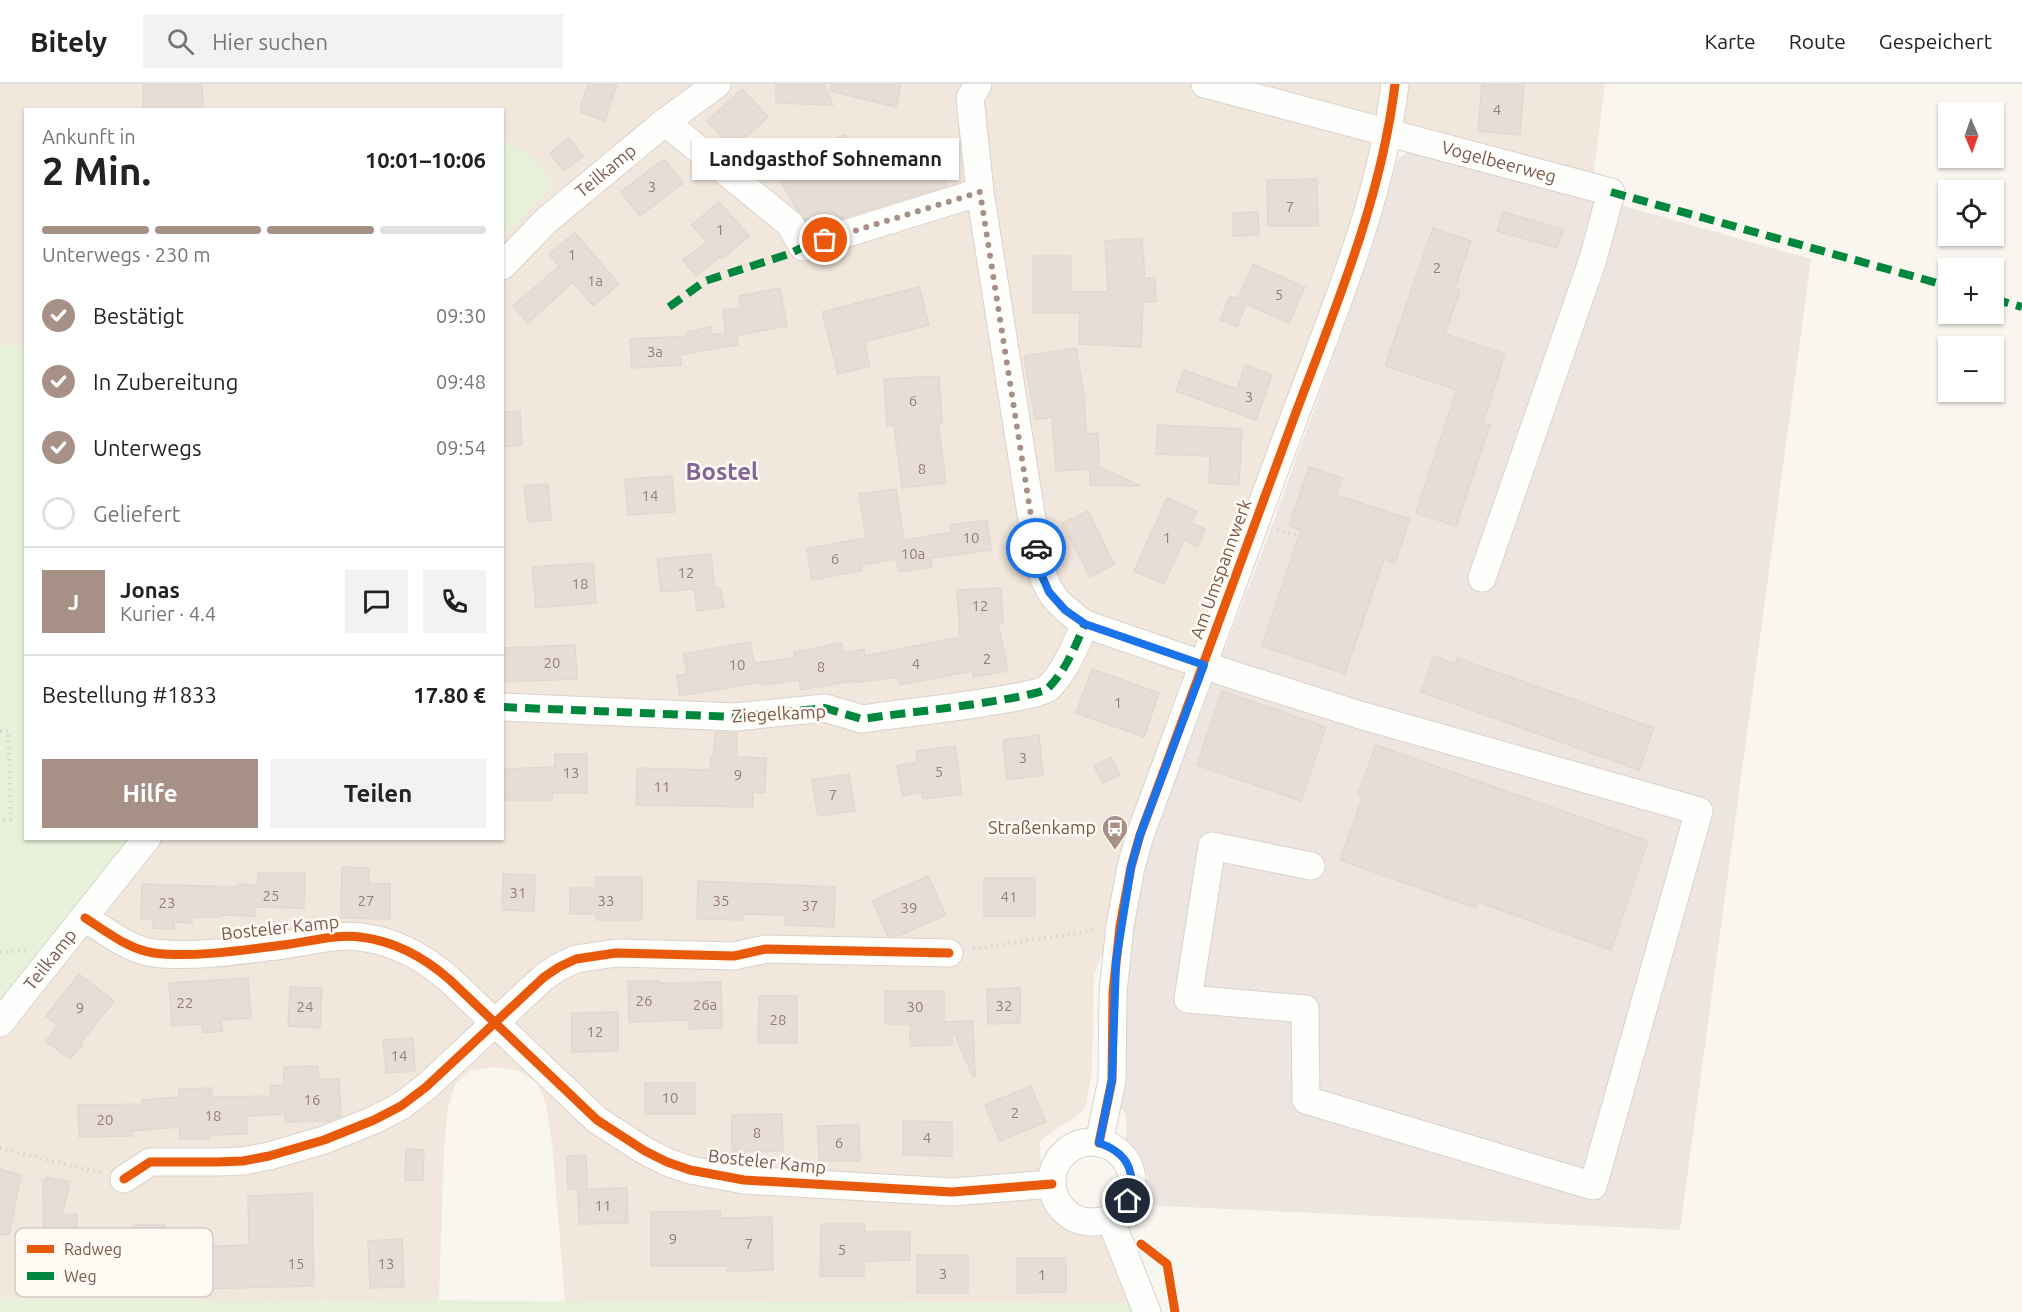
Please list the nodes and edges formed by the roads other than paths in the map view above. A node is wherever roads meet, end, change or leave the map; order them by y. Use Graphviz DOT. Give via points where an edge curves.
graph roads {
  1 [pos="717,84"];
  2 [pos="978,84"];
  3 [pos="1205,84"];
  4 [pos="1395,84"];
  5 [pos="665,122"];
  6 [pos="1387,133"];
  7 [pos="980,192"];
  8 [pos="504,264"];
  9 [pos="1482,578"];
  10 [pos="1085,624"];
  11 [pos="1204,665"];
  12 [pos="504,707"];
  13 [pos="145,840"];
  14 [pos="1311,866"];
  15 [pos="85,918"];
  16 [pos="949,953"];
  17 [pos="0,1023"];
  18 [pos="494,1024"];
  19 [pos="1099,1143"];
  20 [pos="124,1179"];
  21 [pos="1052,1184"];
  22 [pos="1110,1218"];
  23 [pos="1146,1312"];
  1 -- 5 [label="street, Teilkamp"];
  2 -- 7 [label="street" via="970,98"];
  3 -- 6 [label="street, Vogelbeerweg"];
  4 -- 6 [label="street, Am Umspannwerk"];
  5 -- 7 [label="street" via="790,224 802,247"];
  5 -- 8 [label="street, Teilkamp" via="548,219"];
  6 -- 9 [label="street, Vogelbeerweg" via="1611,192 1593,259"];
  6 -- 11 [label="street, Am Umspannwerk" via="1372,198 1339,300"];
  7 -- 10 [label="street" via="1042,576 1054,598"];
  10 -- 11 [label="street"];
  10 -- 12 [label="street, Ziegelkamp" via="1062,673 1046,691 905,713 862,719 825,708 735,717"];
  11 -- 14 [label="street" via="1360,715 1700,812 1593,1186 1306,1100 1305,1009 1188,999 1212,846"];
  11 -- 19 [label="street, Am Umspannwerk" via="1131,867 1113,992 1112,1080"];
  13 -- 15 [label="street, Teilkamp"];
  15 -- 17 [label="street, Teilkamp"];
  15 -- 18 [label="street, Bosteler Kamp" via="124,942 152,953 234,950 338,936 378,940 434,966"];
  16 -- 18 [label="street" via="766,949 734,956 616,953 576,959 544,977"];
  18 -- 20 [label="street" via="426,1088 401,1106 350,1131 297,1149 243,1161 150,1162"];
  18 -- 21 [label="street, Bosteler Kamp" via="597,1120 645,1151 690,1170 744,1180 952,1192"];
  19 -- 21 [label="street" via="1087,1142 1066,1152 1053,1172"];
  19 -- 22 [label="street" via="1121,1155 1132,1176 1128,1201"];
  21 -- 22 [label="street" via="1054,1197 1071,1217 1084,1222"];
  22 -- 23 [label="street"];
}
